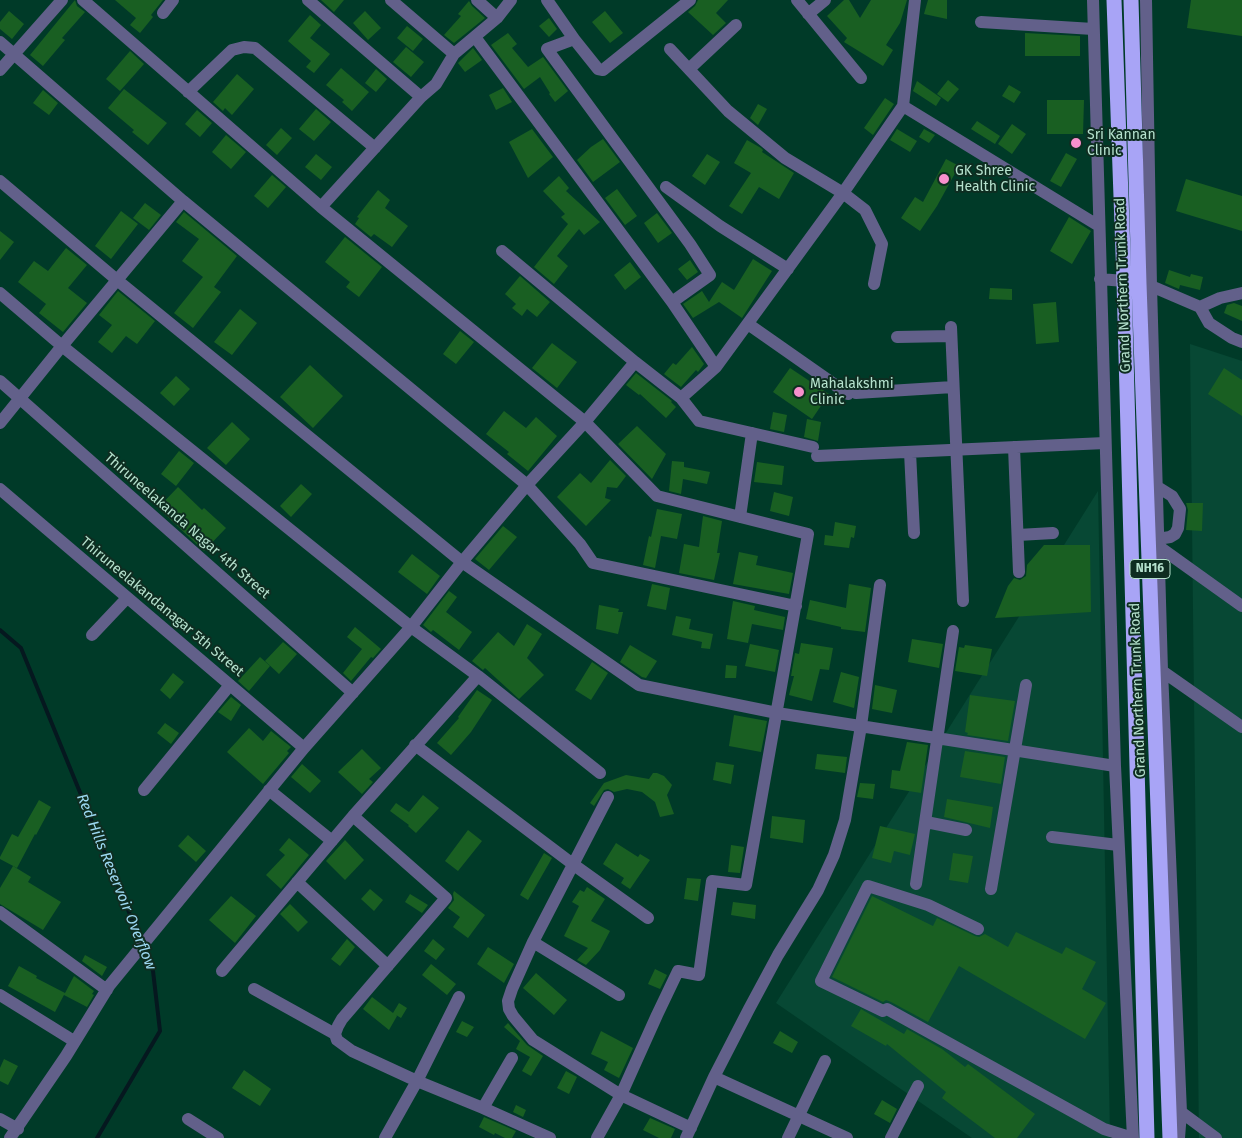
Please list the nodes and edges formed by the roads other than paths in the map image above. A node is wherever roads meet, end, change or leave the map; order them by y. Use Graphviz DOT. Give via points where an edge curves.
graph roads {
  1 [pos="62,0"];
  2 [pos="83,0"];
  3 [pos="173,0"];
  4 [pos="308,0"];
  5 [pos="390,0"];
  6 [pos="477,0"];
  7 [pos="511,0"];
  8 [pos="547,0"];
  9 [pos="690,0"];
  10 [pos="797,0"];
  11 [pos="825,0"];
  12 [pos="915,0"];
  13 [pos="1093,0"];
  14 [pos="1114,0"];
  15 [pos="1130,0"];
  16 [pos="1146,0"];
  17 [pos="163,13"];
  18 [pos="808,14"];
  19 [pos="497,18"];
  20 [pos="981,22"];
  21 [pos="736,25"];
  22 [pos="1093,29"];
  23 [pos="475,37"];
  24 [pos="574,39"];
  25 [pos="0,42"];
  26 [pos="670,49"];
  27 [pos="14,54"];
  28 [pos="454,54"];
  29 [pos="689,69"];
  30 [pos="0,70"];
  31 [pos="860,78"];
  32 [pos="188,92"];
  33 [pos="421,97"];
  34 [pos="903,106"];
  35 [pos="374,148"];
  36 [pos="0,181"];
  37 [pos="666,187"];
  38 [pos="843,193"];
  39 [pos="183,201"];
  40 [pos="322,207"];
  41 [pos="1099,226"];
  42 [pos="502,251"];
  43 [pos="788,269"];
  44 [pos="1100,279"];
  45 [pos="118,280"];
  46 [pos="874,284"];
  47 [pos="1138,284"];
  48 [pos="0,293"];
  49 [pos="1242,293"];
  50 [pos="672,302"];
  51 [pos="1200,307"];
  52 [pos="748,324"];
  53 [pos="897,337"];
  54 [pos="1242,342"];
  55 [pos="62,346"];
  56 [pos="635,362"];
  57 [pos="716,366"];
  58 [pos="0,381"];
  59 [pos="953,387"];
  60 [pos="20,398"];
  61 [pos="681,398"];
  62 [pos="585,422"];
  63 [pos="0,423"];
  64 [pos="752,433"];
  65 [pos="1105,443"];
  66 [pos="1014,447"];
  67 [pos="956,450"];
  68 [pos="910,452"];
  69 [pos="527,486"];
  70 [pos="1156,486"];
  71 [pos="0,489"];
  72 [pos="740,517"];
  73 [pos="914,533"];
  74 [pos="1053,533"];
  75 [pos="1018,534"];
  76 [pos="1158,542"];
  77 [pos="462,562"];
  78 [pos="1019,572"];
  79 [pos="880,585"];
  80 [pos="127,598"];
  81 [pos="963,601"];
  82 [pos="796,606"];
  83 [pos="1242,606"];
  84 [pos="411,627"];
  85 [pos="953,631"];
  86 [pos="92,635"];
  87 [pos="1162,671"];
  88 [pos="478,676"];
  89 [pos="230,685"];
  90 [pos="1026,685"];
  91 [pos="353,693"];
  92 [pos="777,713"];
  93 [pos="861,726"];
  94 [pos="1242,727"];
  95 [pos="938,738"];
  96 [pos="415,745"];
  97 [pos="304,748"];
  98 [pos="1013,750"];
  99 [pos="1115,766"];
  100 [pos="600,773"];
  101 [pos="144,790"];
  102 [pos="269,790"];
  103 [pos="608,797"];
  104 [pos="353,816"];
  105 [pos="926,822"];
  106 [pos="966,830"];
  107 [pos="1052,837"];
  108 [pos="332,840"];
  109 [pos="1118,844"];
  110 [pos="574,865"];
  111 [pos="297,882"];
  112 [pos="916,884"];
  113 [pos="991,889"];
  114 [pos="0,912"];
  115 [pos="648,918"];
  116 [pos="978,929"];
  117 [pos="533,942"];
  118 [pos="388,966"];
  119 [pos="222,971"];
  120 [pos="108,988"];
  121 [pos="254,989"];
  122 [pos="0,995"];
  123 [pos="619,995"];
  124 [pos="459,997"];
  125 [pos="335,1034"];
  126 [pos="74,1041"];
  127 [pos="512,1058"];
  128 [pos="825,1061"];
  129 [pos="714,1077"];
  130 [pos="417,1081"];
  131 [pos="918,1086"];
  132 [pos="621,1095"];
  133 [pos="483,1108"];
  134 [pos="1181,1112"];
  135 [pos="798,1117"];
  136 [pos="0,1118"];
  137 [pos="188,1119"];
  138 [pos="688,1133"];
  139 [pos="14,1134"];
  140 [pos="218,1138"];
  141 [pos="385,1138"];
  142 [pos="550,1138"];
  143 [pos="597,1138"];
  144 [pos="788,1138"];
  145 [pos="847,1138"];
  146 [pos="891,1138"];
  147 [pos="1133,1138"];
  148 [pos="1147,1138"];
  149 [pos="1170,1138"];
  150 [pos="1179,1138"];
  151 [pos="1216,1138"];
  1 -- 27 [label="street"];
  2 -- 32 [label="street"];
  3 -- 17 [label="street"];
  4 -- 33 [label="street"];
  5 -- 28 [label="street"];
  6 -- 19 [label="street"];
  7 -- 19 [label="street"];
  8 -- 24 [label="street"];
  9 -- 24 [label="street" via="603,70 598,70"];
  10 -- 18 [label="street"];
  11 -- 18 [label="street"];
  12 -- 34 [label="street"];
  13 -- 22 [label="street"];
  14 -- 47 [label="highway, Grand Northern Trunk Road / NH16"];
  15 -- 47 [label="highway, Grand Northern Trunk Road / NH16"];
  16 -- 47 [label="street"];
  18 -- 31 [label="street"];
  19 -- 23 [label="street"];
  20 -- 22 [label="street"];
  21 -- 29 [label="street"];
  22 -- 41 [label="street"];
  23 -- 28 [label="street"];
  23 -- 50 [label="street"];
  24 -- 50 [label="street" via="548,49 710,275"];
  25 -- 27 [label="street"];
  26 -- 29 [label="street"];
  27 -- 30 [label="street"];
  27 -- 39 [label="street"];
  28 -- 33 [label="street" via="436,84"];
  29 -- 38 [label="street" via="728,111 785,158"];
  32 -- 35 [label="street" via="232,50 244,46 255,48"];
  32 -- 40 [label="street"];
  33 -- 35 [label="street"];
  34 -- 38 [label="street"];
  34 -- 41 [label="street"];
  35 -- 40 [label="street"];
  36 -- 45 [label="street"];
  37 -- 43 [label="street"];
  38 -- 43 [label="street"];
  38 -- 46 [label="street" via="865,210 882,244"];
  39 -- 45 [label="street"];
  39 -- 69 [label="street"];
  40 -- 62 [label="street"];
  41 -- 44 [label="street"];
  42 -- 56 [label="street"];
  43 -- 52 [label="street"];
  44 -- 47 [label="street"];
  44 -- 65 [label="street"];
  45 -- 55 [label="street"];
  45 -- 77 [label="street"];
  47 -- 51 [label="street"];
  47 -- 70 [label="street"];
  47 -- 148 [label="highway, Grand Northern Trunk Road / NH16"];
  47 -- 149 [label="highway, Grand Northern Trunk Road / NH16"];
  48 -- 55 [label="street"];
  49 -- 51 [label="street"];
  50 -- 57 [label="street"];
  51 -- 54 [label="street" via="1209,323"];
  52 -- 57 [label="street"];
  52 -- 59 [label="street" via="852,393"];
  53 -- 59 [label="street" via="951,332"];
  55 -- 60 [label="street"];
  55 -- 84 [label="street"];
  56 -- 61 [label="street"];
  56 -- 62 [label="street"];
  57 -- 61 [label="street"];
  58 -- 60 [label="street, Thiruneelakanda Nagar 4th Street"];
  59 -- 67 [label="street"];
  60 -- 63 [label="street"];
  60 -- 91 [label="street, Thiruneelakanda Nagar 4th Street"];
  61 -- 64 [label="street" via="699,421"];
  62 -- 69 [label="street"];
  62 -- 72 [label="street" via="657,496"];
  64 -- 68 [label="street" via="815,452"];
  64 -- 72 [label="street"];
  65 -- 66 [label="street"];
  65 -- 99 [label="street"];
  66 -- 67 [label="street"];
  66 -- 75 [label="street"];
  67 -- 68 [label="street"];
  67 -- 81 [label="street"];
  68 -- 73 [label="street"];
  69 -- 77 [label="street"];
  69 -- 82 [label="street" via="593,563"];
  70 -- 76 [label="street"];
  70 -- 76 [label="street" via="1172,496 1180,509 1175,534"];
  71 -- 80 [label="street, Thiruneelakandanagar 5th Street"];
  72 -- 82 [label="street" via="808,534"];
  74 -- 75 [label="street"];
  75 -- 78 [label="street"];
  76 -- 83 [label="street"];
  76 -- 87 [label="street"];
  77 -- 84 [label="street"];
  77 -- 92 [label="street" via="639,685"];
  79 -- 93 [label="street"];
  80 -- 86 [label="street"];
  80 -- 89 [label="street, Thiruneelakandanagar 5th Street"];
  82 -- 92 [label="street"];
  84 -- 88 [label="street"];
  84 -- 91 [label="street"];
  85 -- 95 [label="street"];
  87 -- 94 [label="street"];
  87 -- 134 [label="street"];
  88 -- 96 [label="street"];
  88 -- 100 [label="street"];
  89 -- 97 [label="street, Thiruneelakandanagar 5th Street"];
  89 -- 101 [label="street"];
  90 -- 98 [label="street"];
  91 -- 97 [label="street"];
  92 -- 93 [label="street"];
  92 -- 132 [label="street" via="746,886 712,881 699,975 678,971"];
  93 -- 95 [label="street"];
  93 -- 129 [label="street" via="845,820 834,855 818,890 778,956"];
  95 -- 98 [label="street"];
  95 -- 105 [label="street"];
  96 -- 104 [label="street"];
  96 -- 110 [label="street"];
  97 -- 102 [label="street"];
  98 -- 99 [label="street"];
  98 -- 113 [label="street"];
  99 -- 109 [label="street"];
  102 -- 108 [label="street"];
  102 -- 120 [label="street"];
  103 -- 110 [label="street"];
  104 -- 108 [label="street"];
  104 -- 118 [label="street" via="446,898"];
  105 -- 106 [label="street"];
  105 -- 112 [label="street"];
  107 -- 109 [label="street"];
  108 -- 111 [label="street"];
  109 -- 147 [label="street"];
  110 -- 115 [label="street"];
  110 -- 117 [label="street"];
  111 -- 118 [label="street"];
  111 -- 119 [label="street"];
  114 -- 120 [label="street"];
  116 -- 147 [label="street" via="928,905 868,886 820,981 882,1010 887,1009 1104,1129"];
  117 -- 123 [label="street"];
  117 -- 132 [label="street" via="508,1001 513,1016 533,1040"];
  118 -- 125 [label="street" via="342,1019"];
  120 -- 126 [label="street"];
  121 -- 125 [label="street"];
  122 -- 126 [label="street"];
  124 -- 130 [label="street"];
  125 -- 130 [label="street" via="337,1040 352,1051"];
  126 -- 139 [label="street"];
  127 -- 133 [label="street"];
  128 -- 135 [label="street"];
  129 -- 135 [label="street"];
  129 -- 138 [label="street"];
  130 -- 133 [label="street"];
  130 -- 141 [label="street"];
  131 -- 146 [label="street"];
  132 -- 138 [label="street"];
  132 -- 143 [label="street"];
  133 -- 142 [label="street"];
  134 -- 150 [label="street"];
  134 -- 151 [label="street"];
  135 -- 144 [label="street"];
  135 -- 145 [label="street"];
  136 -- 139 [label="street"];
  137 -- 140 [label="street"];
}
